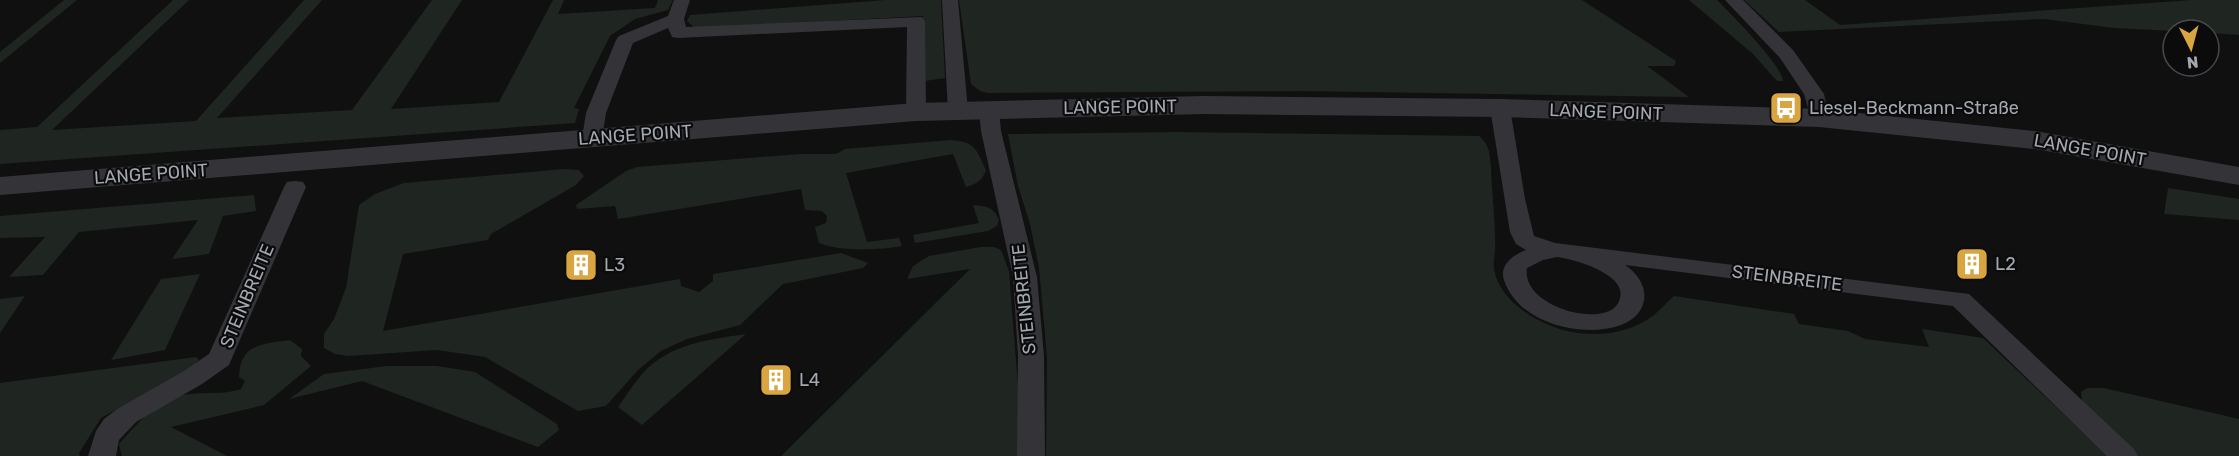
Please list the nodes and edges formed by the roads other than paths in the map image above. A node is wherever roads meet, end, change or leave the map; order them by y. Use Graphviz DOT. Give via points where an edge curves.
graph roads {
  1 [pos="682,0"];
  2 [pos="950,0"];
  3 [pos="1732,0"];
  4 [pos="675,19"];
  5 [pos="1500,108"];
  6 [pos="989,110"];
  7 [pos="958,111"];
  8 [pos="916,112"];
  9 [pos="1819,118"];
  10 [pos="592,138"];
  11 [pos="2239,177"];
  12 [pos="0,186"];
  13 [pos="295,187"];
  14 [pos="1572,252"];
  15 [pos="102,456"];
  16 [pos="1031,456"];
  17 [pos="2124,456"];
  1 -- 4 [label="lane"];
  2 -- 7 [label="lane"];
  3 -- 9 [label="lane" via="1787,54 1814,94"];
  4 -- 8 [label="lane" via="678,33 916,21"];
  4 -- 10 [label="lane" via="625,40 596,113"];
  5 -- 6 [label="street, LANGE POINT" via="1204,105"];
  5 -- 9 [label="street, LANGE POINT"];
  5 -- 14 [label="lane, STEINBREITE" via="1522,237 1531,244"];
  6 -- 7 [label="street, LANGE POINT"];
  6 -- 16 [label="lane, STEINBREITE" via="1025,277 1031,356"];
  7 -- 8 [label="street, LANGE POINT"];
  8 -- 10 [label="street, LANGE POINT"];
  9 -- 11 [label="street, LANGE POINT" via="2035,140"];
  10 -- 12 [label="street, LANGE POINT"];
  13 -- 15 [label="lane, STEINBREITE" via="220,359 208,371 124,417 106,437"];
  14 -- 14 [label="lane" via="1610,265 1624,276 1633,296 1630,307 1620,316 1603,321 1577,321 1555,316 1522,296 1514,278 1516,267 1525,258 1540,252"];
  14 -- 17 [label="lane, STEINBREITE" via="1960,299"];
}
